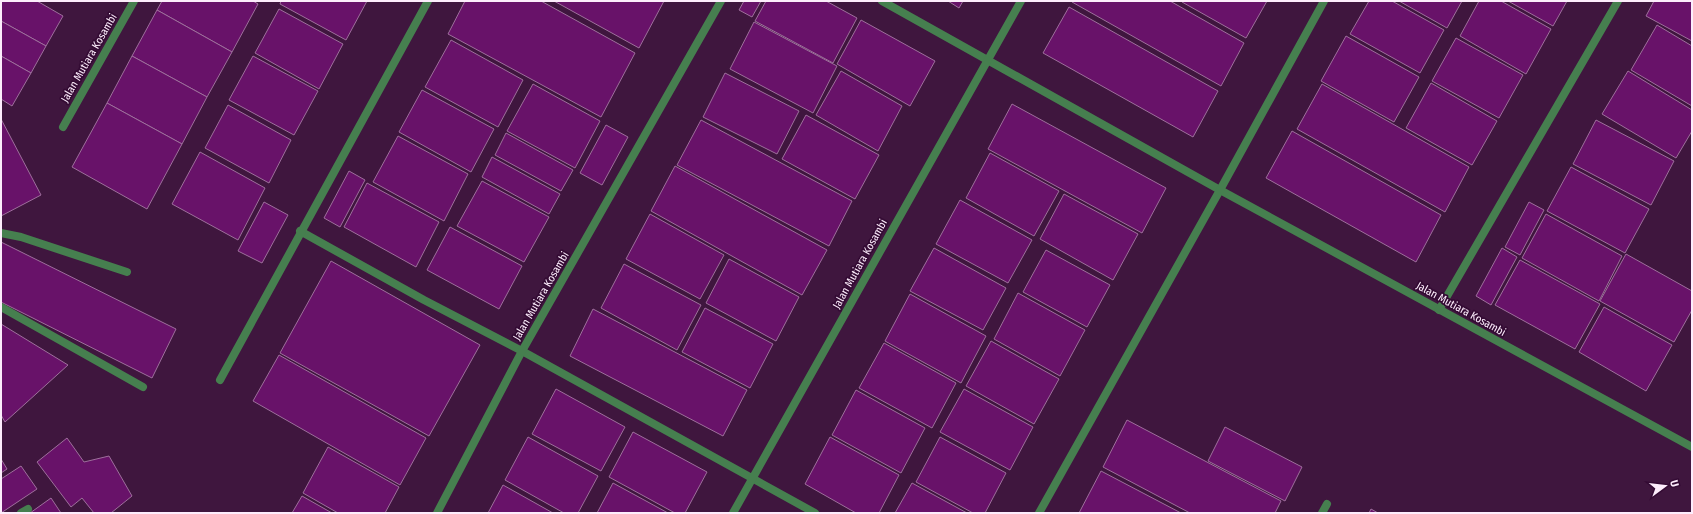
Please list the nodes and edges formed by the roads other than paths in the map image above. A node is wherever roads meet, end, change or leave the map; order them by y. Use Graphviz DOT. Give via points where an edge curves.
graph roads {
  1 [pos="134,1"];
  2 [pos="428,1"];
  3 [pos="721,1"];
  4 [pos="882,1"];
  5 [pos="1021,1"];
  6 [pos="1324,1"];
  7 [pos="1618,1"];
  8 [pos="988,60"];
  9 [pos="62,127"];
  10 [pos="1220,190"];
  11 [pos="300,231"];
  12 [pos="1,233"];
  13 [pos="127,272"];
  14 [pos="1,307"];
  15 [pos="1439,310"];
  16 [pos="522,351"];
  17 [pos="220,380"];
  18 [pos="143,387"];
  19 [pos="1692,447"];
  20 [pos="752,479"];
  21 [pos="1327,504"];
  22 [pos="437,513"];
  23 [pos="733,513"];
  24 [pos="815,513"];
  25 [pos="1039,513"];
  26 [pos="1322,513"];
  1 -- 9 [label="lane, Jalan Mutiara Kosambi"];
  2 -- 11 [label="lane"];
  3 -- 16 [label="lane, Jalan Mutiara Kosambi"];
  4 -- 8 [label="lane, Jalan Mutiara Kosambi"];
  5 -- 8 [label="lane, Jalan Mutiara Kosambi"];
  6 -- 10 [label="lane"];
  7 -- 15 [label="lane"];
  8 -- 10 [label="lane, Jalan Mutiara Kosambi"];
  8 -- 20 [label="lane, Jalan Mutiara Kosambi"];
  10 -- 15 [label="lane, Jalan Mutiara Kosambi"];
  10 -- 25 [label="lane"];
  11 -- 16 [label="lane, Jalan Mutiara Kosambi"];
  11 -- 17 [label="lane"];
  12 -- 13 [label="lane" via="21,237"];
  14 -- 18 [label="lane"];
  15 -- 19 [label="lane, Jalan Mutiara Kosambi"];
  16 -- 20 [label="lane, Jalan Mutiara Kosambi"];
  16 -- 22 [label="lane, Jalan Mutiara Kosambi"];
  20 -- 23 [label="lane, Jalan Mutiara Kosambi"];
  20 -- 24 [label="lane, Jalan Mutiara Kosambi"];
  21 -- 26 [label="lane"];
}
